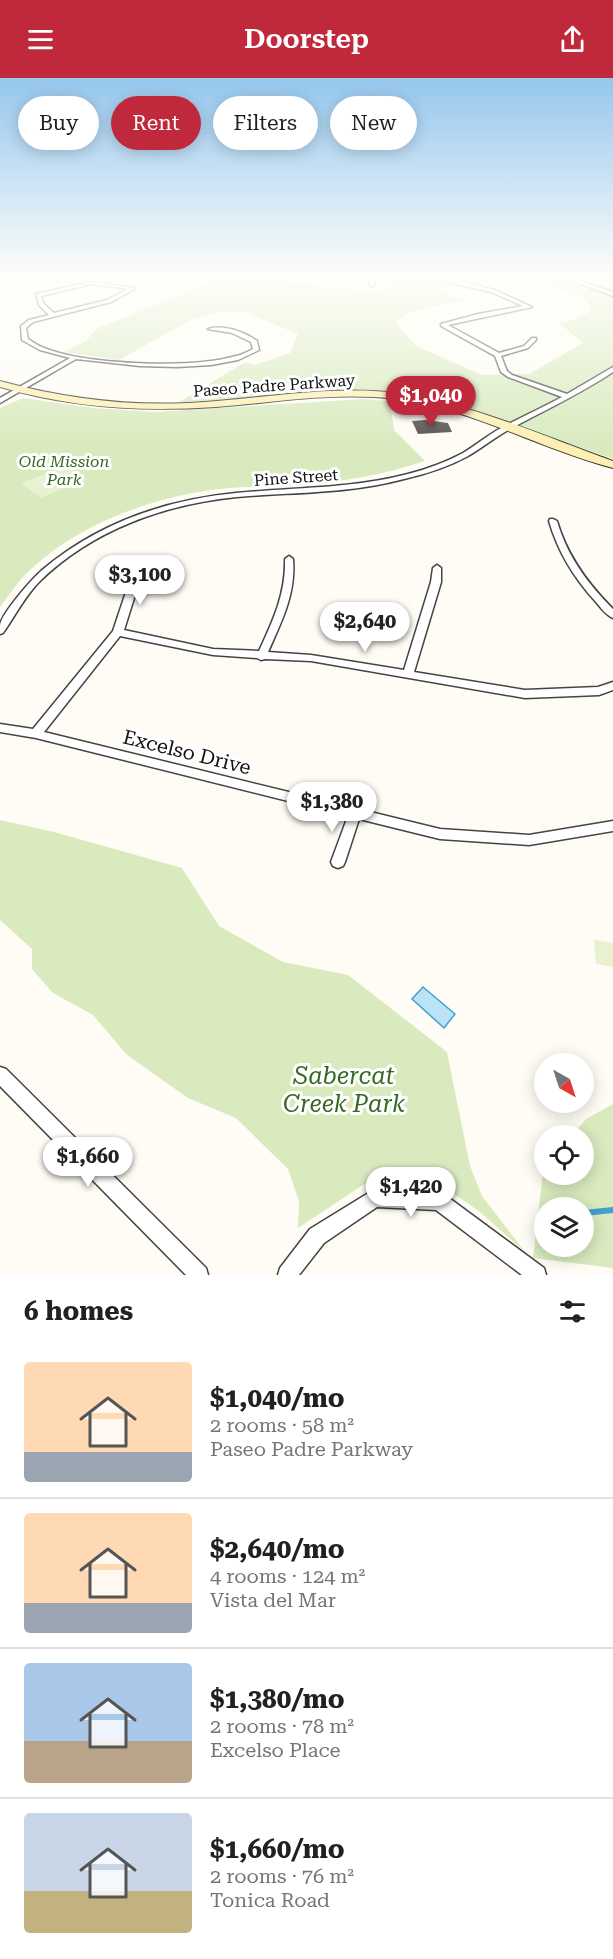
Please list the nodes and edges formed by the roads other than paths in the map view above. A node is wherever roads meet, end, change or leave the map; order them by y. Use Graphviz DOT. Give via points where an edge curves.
graph roads {
  1 [pos="24,335"];
  2 [pos="242,335"];
  3 [pos="461,335"];
  4 [pos="534,339"];
  5 [pos="498,355"];
  6 [pos="74,359"];
  7 [pos="613,369"];
  8 [pos="0,384"];
  9 [pos="18,390"];
  10 [pos="568,397"];
  11 [pos="0,401"];
  12 [pos="507,427"];
  13 [pos="613,465"];
  14 [pos="553,521"];
  15 [pos="289,559"];
  16 [pos="437,568"];
  17 [pos="154,572"];
  18 [pos="613,615"];
  19 [pos="0,631"];
  20 [pos="118,632"];
  21 [pos="261,657"];
  22 [pos="408,674"];
  23 [pos="613,686"];
  24 [pos="0,728"];
  25 [pos="36,734"];
  26 [pos="355,814"];
  27 [pos="613,826"];
  28 [pos="338,862"];
  29 [pos="0,1075"];
  30 [pos="199,1275"];
  31 [pos="287,1275"];
  32 [pos="537,1275"];
  1 -- 6 [label="street" via="25,340 40,350"];
  2 -- 6 [label="street" via="254,341 256,350 242,358 220,362 128,364"];
  3 -- 5 [label="street"];
  4 -- 5 [label="street" via="526,347"];
  5 -- 10 [label="street" via="504,372 510,376"];
  6 -- 9 [label="street"];
  7 -- 10 [label="street, Pine Street"];
  8 -- 9 [label="main road, Paseo Padre Parkway"];
  9 -- 11 [label="street"];
  9 -- 12 [label="main road, Paseo Padre Parkway" via="104,404 159,406 324,395 396,396 452,407"];
  10 -- 12 [label="street, Pine Street"];
  12 -- 13 [label="main road, Paseo Padre Parkway"];
  12 -- 19 [label="street, Pine Street" via="465,454 408,476 329,491 238,495 193,502 148,513 105,530 68,553 35,581"];
  14 -- 18 [label="street" via="557,540 583,581"];
  15 -- 21 [label="street" via="291,574 286,602"];
  16 -- 22 [label="street"];
  17 -- 20 [label="street" via="129,595"];
  20 -- 21 [label="street" via="213,652"];
  20 -- 25 [label="street"];
  21 -- 22 [label="street" via="311,658"];
  22 -- 23 [label="street" via="525,694"];
  24 -- 25 [label="street, Excelso Drive"];
  25 -- 26 [label="street, Excelso Drive"];
  26 -- 27 [label="street, Excelso Drive" via="440,834 529,840"];
  26 -- 28 [label="street"];
  29 -- 30 [label="street"];
  31 -- 32 [label="street" via="317,1236 375,1198 439,1201"];
}
